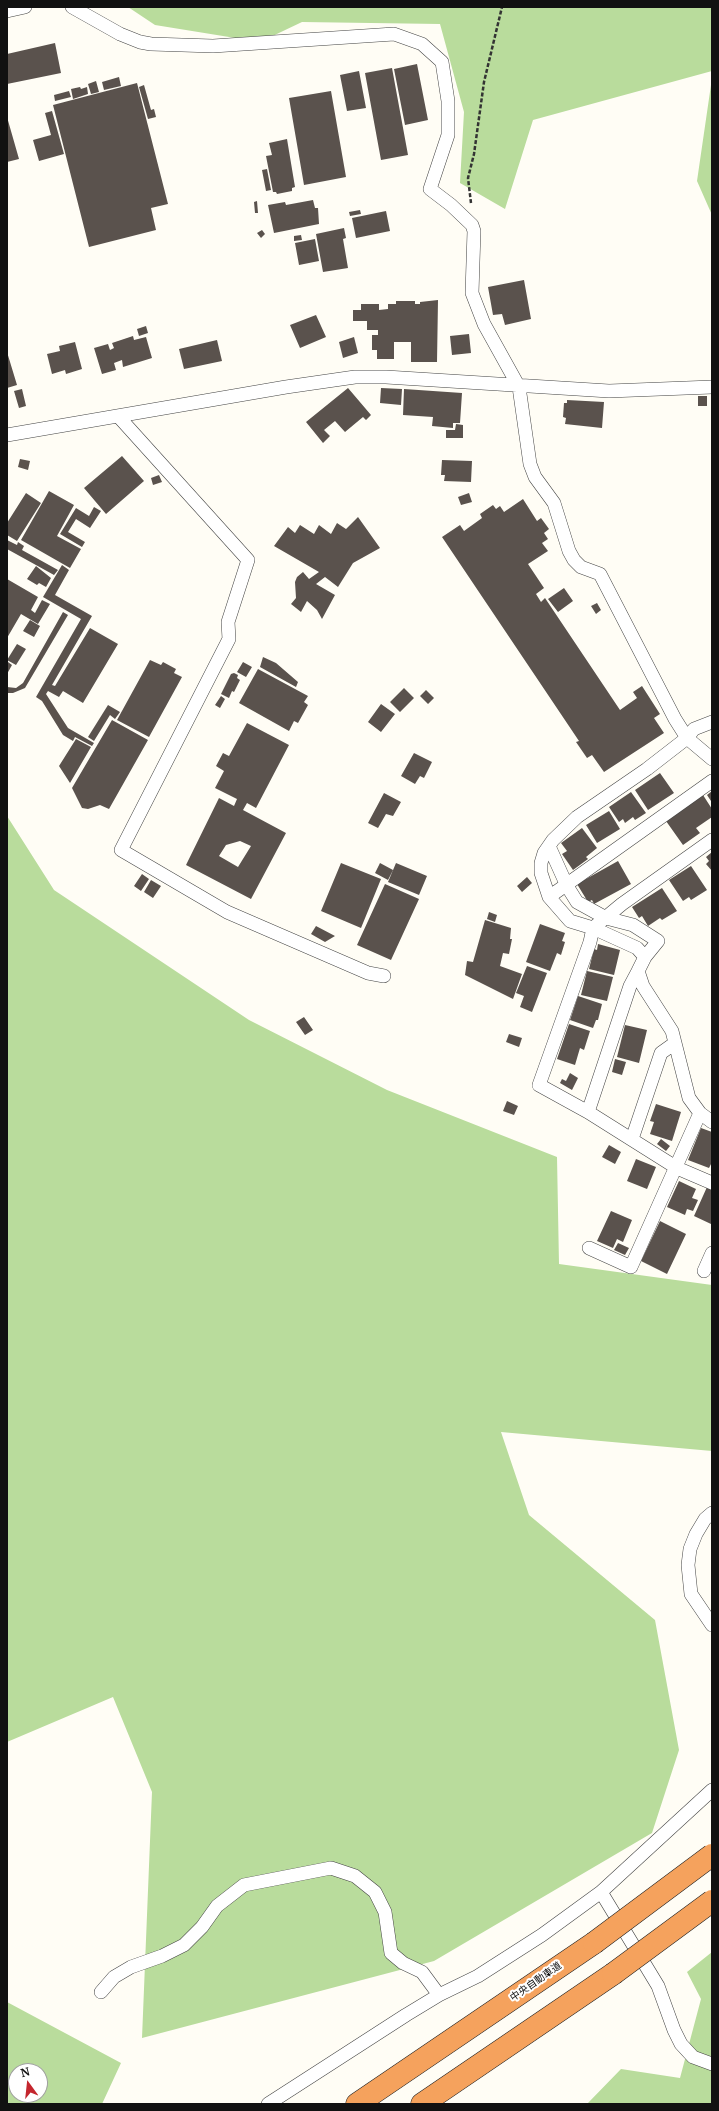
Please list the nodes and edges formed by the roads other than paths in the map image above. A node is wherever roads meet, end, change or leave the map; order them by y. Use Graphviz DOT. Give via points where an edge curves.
graph roads {
  1 [pos="25,7"];
  2 [pos="72,7"];
  3 [pos="7,11"];
  4 [pos="519,387"];
  5 [pos="712,387"];
  6 [pos="118,416"];
  7 [pos="7,435"];
  8 [pos="712,722"];
  9 [pos="687,738"];
  10 [pos="712,759"];
  11 [pos="712,782"];
  12 [pos="712,840"];
  13 [pos="549,846"];
  14 [pos="567,886"];
  15 [pos="549,897"];
  16 [pos="606,918"];
  17 [pos="593,928"];
  18 [pos="645,957"];
  19 [pos="638,971"];
  20 [pos="384,976"];
  21 [pos="675,1043"];
  22 [pos="588,1112"];
  23 [pos="700,1113"];
  24 [pos="712,1122"];
  25 [pos="632,1139"];
  26 [pos="676,1168"];
  27 [pos="712,1183"];
  28 [pos="589,1248"];
  29 [pos="712,1253"];
  30 [pos="704,1271"];
  31 [pos="712,1513"];
  32 [pos="712,1625"];
  33 [pos="712,1790"];
  34 [pos="712,1855"];
  35 [pos="602,1892"];
  36 [pos="712,1901"];
  37 [pos="102,1992"];
  38 [pos="439,1995"];
  39 [pos="712,2064"];
  40 [pos="268,2104"];
  41 [pos="357,2104"];
  42 [pos="422,2104"];
  1 -- 3 [label="street"];
  2 -- 4 [label="street" via="120,34 152,44 213,46 394,34 422,44 442,62 448,101 448,135 430,189 469,221 474,231 472,293 484,324"];
  4 -- 5 [label="street" via="609,391"];
  4 -- 6 [label="street" via="355,377 286,386"];
  4 -- 9 [label="street" via="530,464 535,477 554,503 569,551 581,567 600,574"];
  6 -- 7 [label="street"];
  6 -- 20 [label="street" via="248,560 228,622 228,639 121,850 227,912 368,973"];
  8 -- 9 [label="street" via="694,729"];
  9 -- 10 [label="street"];
  9 -- 13 [label="street" via="577,817"];
  11 -- 14 [label="street" via="571,880"];
  12 -- 16 [label="street"];
  13 -- 14 [label="street"];
  13 -- 15 [label="street" via="541,863 541,873"];
  14 -- 15 [label="street"];
  14 -- 16 [label="street" via="577,902"];
  15 -- 17 [label="street" via="570,921"];
  16 -- 17 [label="street"];
  16 -- 18 [label="street" via="633,925 658,941"];
  17 -- 18 [label="street" via="637,948"];
  17 -- 22 [label="street" via="539,1085"];
  18 -- 19 [label="street"];
  19 -- 21 [label="street" via="643,986 672,1031"];
  19 -- 22 [label="street" via="630,986"];
  21 -- 23 [label="street" via="689,1098"];
  21 -- 25 [label="street" via="661,1053"];
  22 -- 25 [label="street"];
  23 -- 24 [label="street"];
  23 -- 26 [label="street"];
  25 -- 26 [label="street"];
  26 -- 27 [label="street"];
  26 -- 28 [label="street" via="631,1267"];
  29 -- 30 [label="street"];
  31 -- 32 [label="street" via="696,1534 690,1549 688,1565 691,1594"];
  33 -- 35 [label="street"];
  34 -- 41 [label="highway, 中央自動車道, bridge" via="594,1943"];
  35 -- 38 [label="street" via="478,1976"];
  35 -- 39 [label="street" via="658,1986 681,2044 693,2057"];
  36 -- 42 [label="highway, bridge" via="613,1974"];
  37 -- 38 [label="street" via="114,1977 131,1967 162,1956 184,1944 202,1927 217,1906 244,1885 331,1868 355,1876 375,1892 385,1912 391,1952 403,1963 422,1972"];
  38 -- 40 [label="street"];
}
